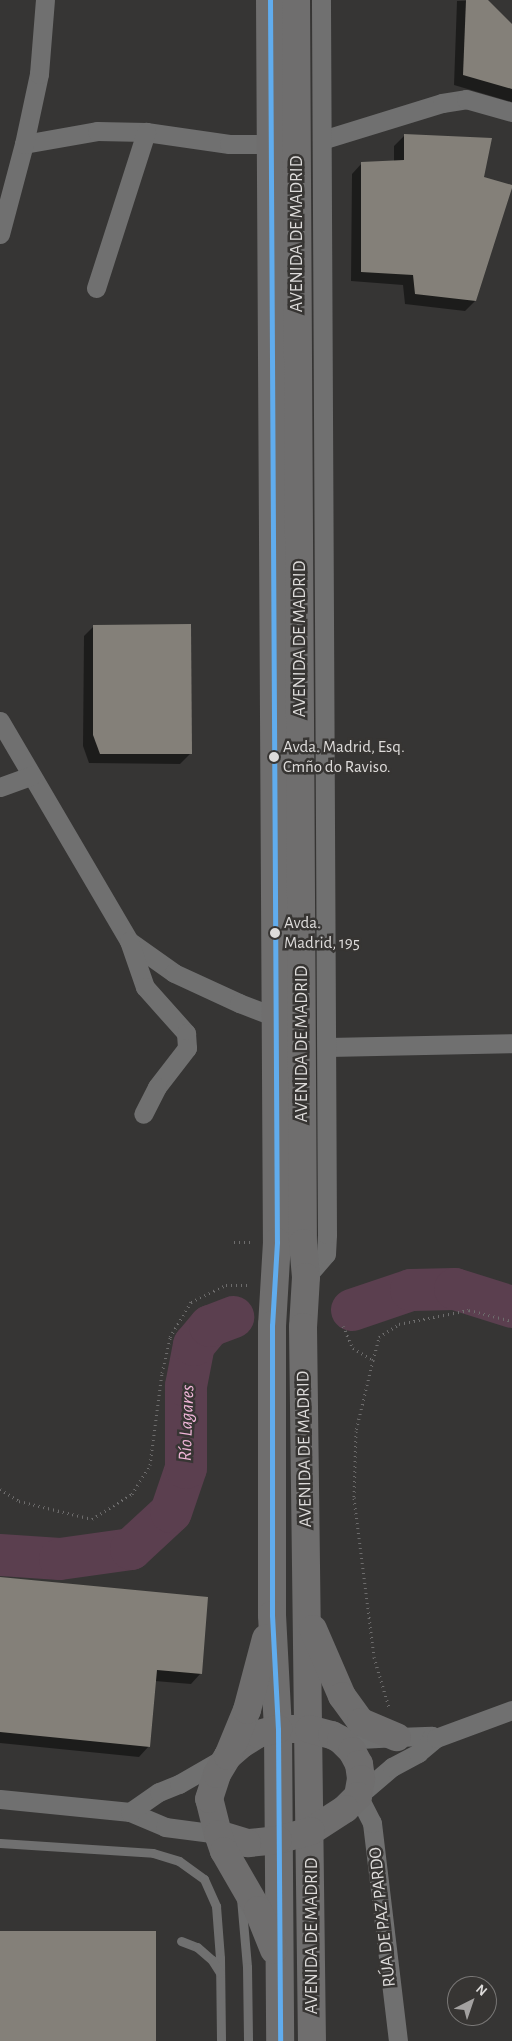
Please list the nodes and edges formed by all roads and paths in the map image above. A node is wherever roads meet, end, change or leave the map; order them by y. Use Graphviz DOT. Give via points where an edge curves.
graph roads {
  1 [pos="45,0"];
  2 [pos="270,0"];
  3 [pos="296,0"];
  4 [pos="321,0"];
  5 [pos="512,112"];
  6 [pos="146,132"];
  7 [pos="322,140"];
  8 [pos="24,144"];
  9 [pos="270,144"];
  10 [pos="0,234"];
  11 [pos="96,288"];
  12 [pos="0,722"];
  13 [pos="31,776"];
  14 [pos="0,787"];
  15 [pos="129,941"];
  16 [pos="276,1017"];
  17 [pos="512,1043"];
  18 [pos="328,1047"];
  19 [pos="143,1114"];
  20 [pos="306,1277"];
  21 [pos="273,1285"];
  22 [pos="512,1321"];
  23 [pos="343,1326"];
  24 [pos="373,1360"];
  25 [pos="0,1489"];
  26 [pos="272,1615"];
  27 [pos="307,1616"];
  28 [pos="342,1696"];
  29 [pos="512,1710"];
  30 [pos="278,1729"];
  31 [pos="310,1729"];
  32 [pos="397,1736"];
  33 [pos="436,1738"];
  34 [pos="351,1748"];
  35 [pos="228,1756"];
  36 [pos="0,1799"];
  37 [pos="351,1802"];
  38 [pos="130,1812"];
  39 [pos="311,1831"];
  40 [pos="218,1834"];
  41 [pos="278,1840"];
  42 [pos="0,1843"];
  43 [pos="240,1878"];
  44 [pos="311,1900"];
  45 [pos="181,1941"];
  46 [pos="280,1963"];
  47 [pos="220,1973"];
  48 [pos="221,2041"];
  49 [pos="248,2041"];
  50 [pos="280,2041"];
  51 [pos="312,2041"];
  52 [pos="398,2041"];
  1 -- 8 [label="street" via="39,74"];
  2 -- 9 [label="highway, AVENIDA DE MADRID"];
  3 -- 20 [label="highway, AVENIDA DE MADRID" via="303,1242"];
  4 -- 7 [label="street"];
  5 -- 7 [label="street" via="466,100 442,103"];
  6 -- 8 [label="street" via="97,131"];
  6 -- 9 [label="street" via="229,144"];
  6 -- 11 [label="street"];
  7 -- 18 [label="street"];
  8 -- 10 [label="street"];
  9 -- 16 [label="highway, AVENIDA DE MADRID"];
  12 -- 13 [label="street"];
  13 -- 14 [label="street"];
  13 -- 15 [label="street"];
  15 -- 16 [label="street" via="174,974"];
  15 -- 19 [label="street" via="146,987 186,1034 187,1048 157,1088"];
  16 -- 21 [label="highway, AVENIDA DE MADRID" via="277,1242"];
  17 -- 18 [label="street"];
  18 -- 20 [label="street" via="326,1254"];
  20 -- 27 [label="highway, AVENIDA DE MADRID" via="303,1327"];
  21 -- 25 [label="path" via="226,1285 191,1302 170,1338 150,1465 132,1494 92,1519 19,1501"];
  21 -- 26 [label="highway, AVENIDA DE MADRID"];
  22 -- 24 [label="path" via="469,1310 399,1324 380,1337"];
  23 -- 24 [label="path" via="353,1348"];
  24 -- 32 [label="path" via="356,1430 354,1498 374,1657"];
  26 -- 30 [label="highway, AVENIDA DE MADRID"];
  26 -- 35 [label="highway" via="247,1710"];
  27 -- 28 [label="highway"];
  27 -- 31 [label="highway, AVENIDA DE MADRID"];
  28 -- 32 [label="highway" via="361,1722"];
  28 -- 34 [label="highway"];
  29 -- 33 [label="street"];
  30 -- 31 [label="highway"];
  30 -- 35 [label="highway" via="258,1734"];
  30 -- 41 [label="highway, AVENIDA DE MADRID"];
  31 -- 34 [label="highway" via="332,1735"];
  31 -- 39 [label="highway, AVENIDA DE MADRID"];
  32 -- 33 [label="street"];
  32 -- 34 [label="street"];
  33 -- 37 [label="street" via="418,1753 392,1767"];
  34 -- 37 [label="highway" via="361,1779"];
  35 -- 38 [label="street" via="159,1792"];
  35 -- 40 [label="highway" via="217,1774 209,1798"];
  36 -- 38 [label="street"];
  37 -- 39 [label="highway"];
  37 -- 44 [label="highway" via="325,1853"];
  37 -- 52 [label="street, RÚA DE PAZ PARDO" via="372,1824"];
  38 -- 40 [label="street" via="165,1827"];
  39 -- 41 [label="highway"];
  39 -- 44 [label="highway, AVENIDA DE MADRID"];
  40 -- 41 [label="highway" via="247,1843"];
  40 -- 43 [label="highway"];
  41 -- 46 [label="highway, AVENIDA DE MADRID"];
  42 -- 47 [label="lane" via="153,1853 179,1862 204,1879 216,1906"];
  43 -- 46 [label="highway" via="258,1910"];
  43 -- 49 [label="lane"];
  44 -- 51 [label="highway, AVENIDA DE MADRID"];
  45 -- 47 [label="lane" via="197,1947 212,1960"];
  46 -- 50 [label="highway, AVENIDA DE MADRID"];
  47 -- 48 [label="lane"];
}
